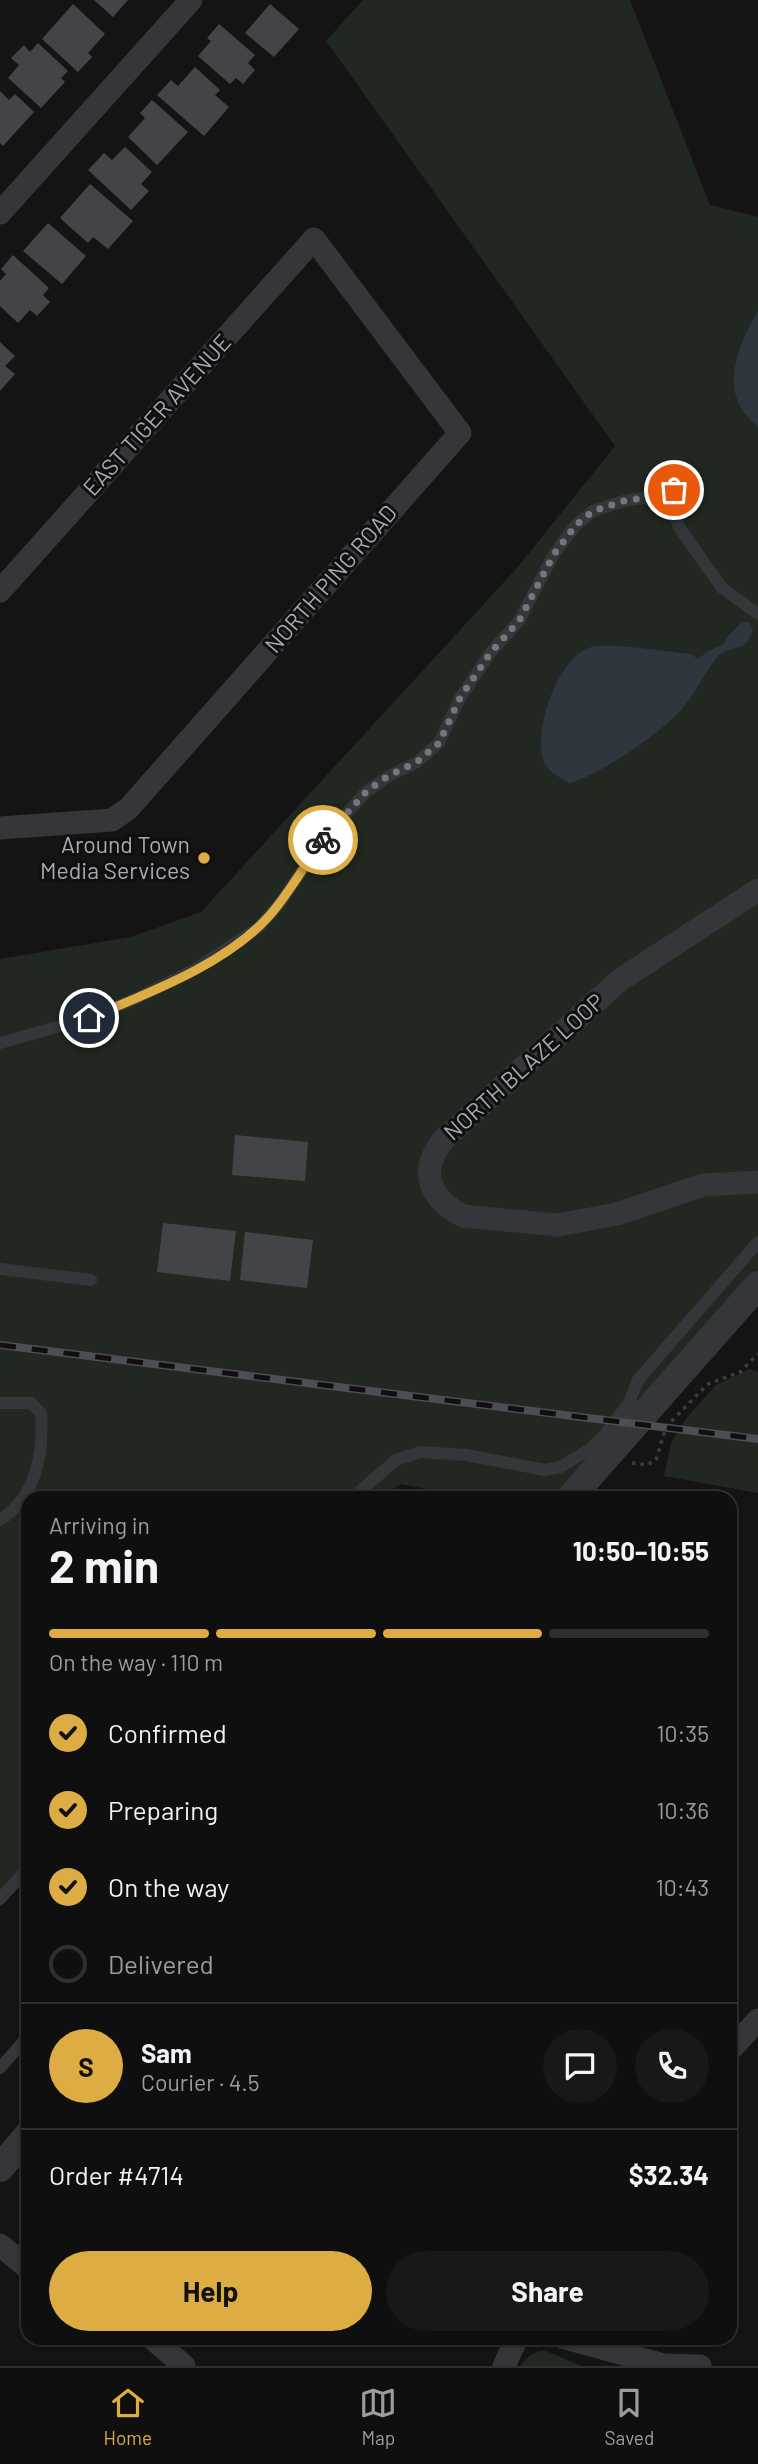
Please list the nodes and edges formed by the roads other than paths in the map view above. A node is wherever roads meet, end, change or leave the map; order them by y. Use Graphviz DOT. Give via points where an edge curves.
graph roads {
  1 [pos="191,0"];
  2 [pos="0,212"];
  3 [pos="314,239"];
  4 [pos="681,480"];
  5 [pos="670,500"];
  6 [pos="0,591"];
  7 [pos="758,614"];
  8 [pos="0,828"];
  9 [pos="758,890"];
  10 [pos="0,1043"];
  11 [pos="758,1182"];
  12 [pos="758,1242"];
  13 [pos="0,1269"];
  14 [pos="91,1280"];
  15 [pos="758,1285"];
  16 [pos="0,1403"];
  17 [pos="28,1491"];
  18 [pos="360,1491"];
  19 [pos="576,1491"];
  20 [pos="21,1503"];
  21 [pos="0,1520"];
  22 [pos="21,1876"];
  23 [pos="0,1899"];
  24 [pos="758,2020"];
  25 [pos="737,2042"];
  26 [pos="21,2044"];
  27 [pos="0,2068"];
  28 [pos="21,2143"];
  29 [pos="0,2168"];
  30 [pos="0,2245"];
  31 [pos="21,2262"];
  32 [pos="160,2345"];
  33 [pos="514,2345"];
  34 [pos="591,2345"];
  35 [pos="184,2366"];
  36 [pos="504,2366"];
  37 [pos="700,2366"];
  1 -- 2 [label="street"];
  3 -- 6 [label="street, EAST TIGER AVENUE"];
  3 -- 8 [label="street, NORTH PING ROAD" via="460,433 129,808 112,820"];
  4 -- 5 [label="lane"];
  5 -- 7 [label="lane" via="679,527 716,580"];
  5 -- 10 [label="lane" via="624,501 593,511 576,525 554,554 519,621 460,698 439,743 417,762 367,791 324,838 258,928 208,962 137,998 89,1018"];
  9 -- 11 [label="street, NORTH BLAZE LOOP" via="620,980 444,1139 436,1149 430,1175 439,1199 463,1216 558,1225 617,1213 703,1185"];
  12 -- 18 [label="lane" via="638,1380 623,1412 590,1449 545,1470 466,1455 419,1452 396,1460"];
  13 -- 14 [label="lane"];
  15 -- 19 [label="street"];
  16 -- 17 [label="lane" via="32,1403 41,1413 39,1459"];
  20 -- 21 [label="lane"];
  22 -- 23 [label="lane"];
  24 -- 25 [label="street"];
  26 -- 27 [label="lane"];
  28 -- 29 [label="street"];
  30 -- 31 [label="street"];
  32 -- 35 [label="street"];
  33 -- 36 [label="street"];
  34 -- 37 [label="street" via="664,2365"];
}
